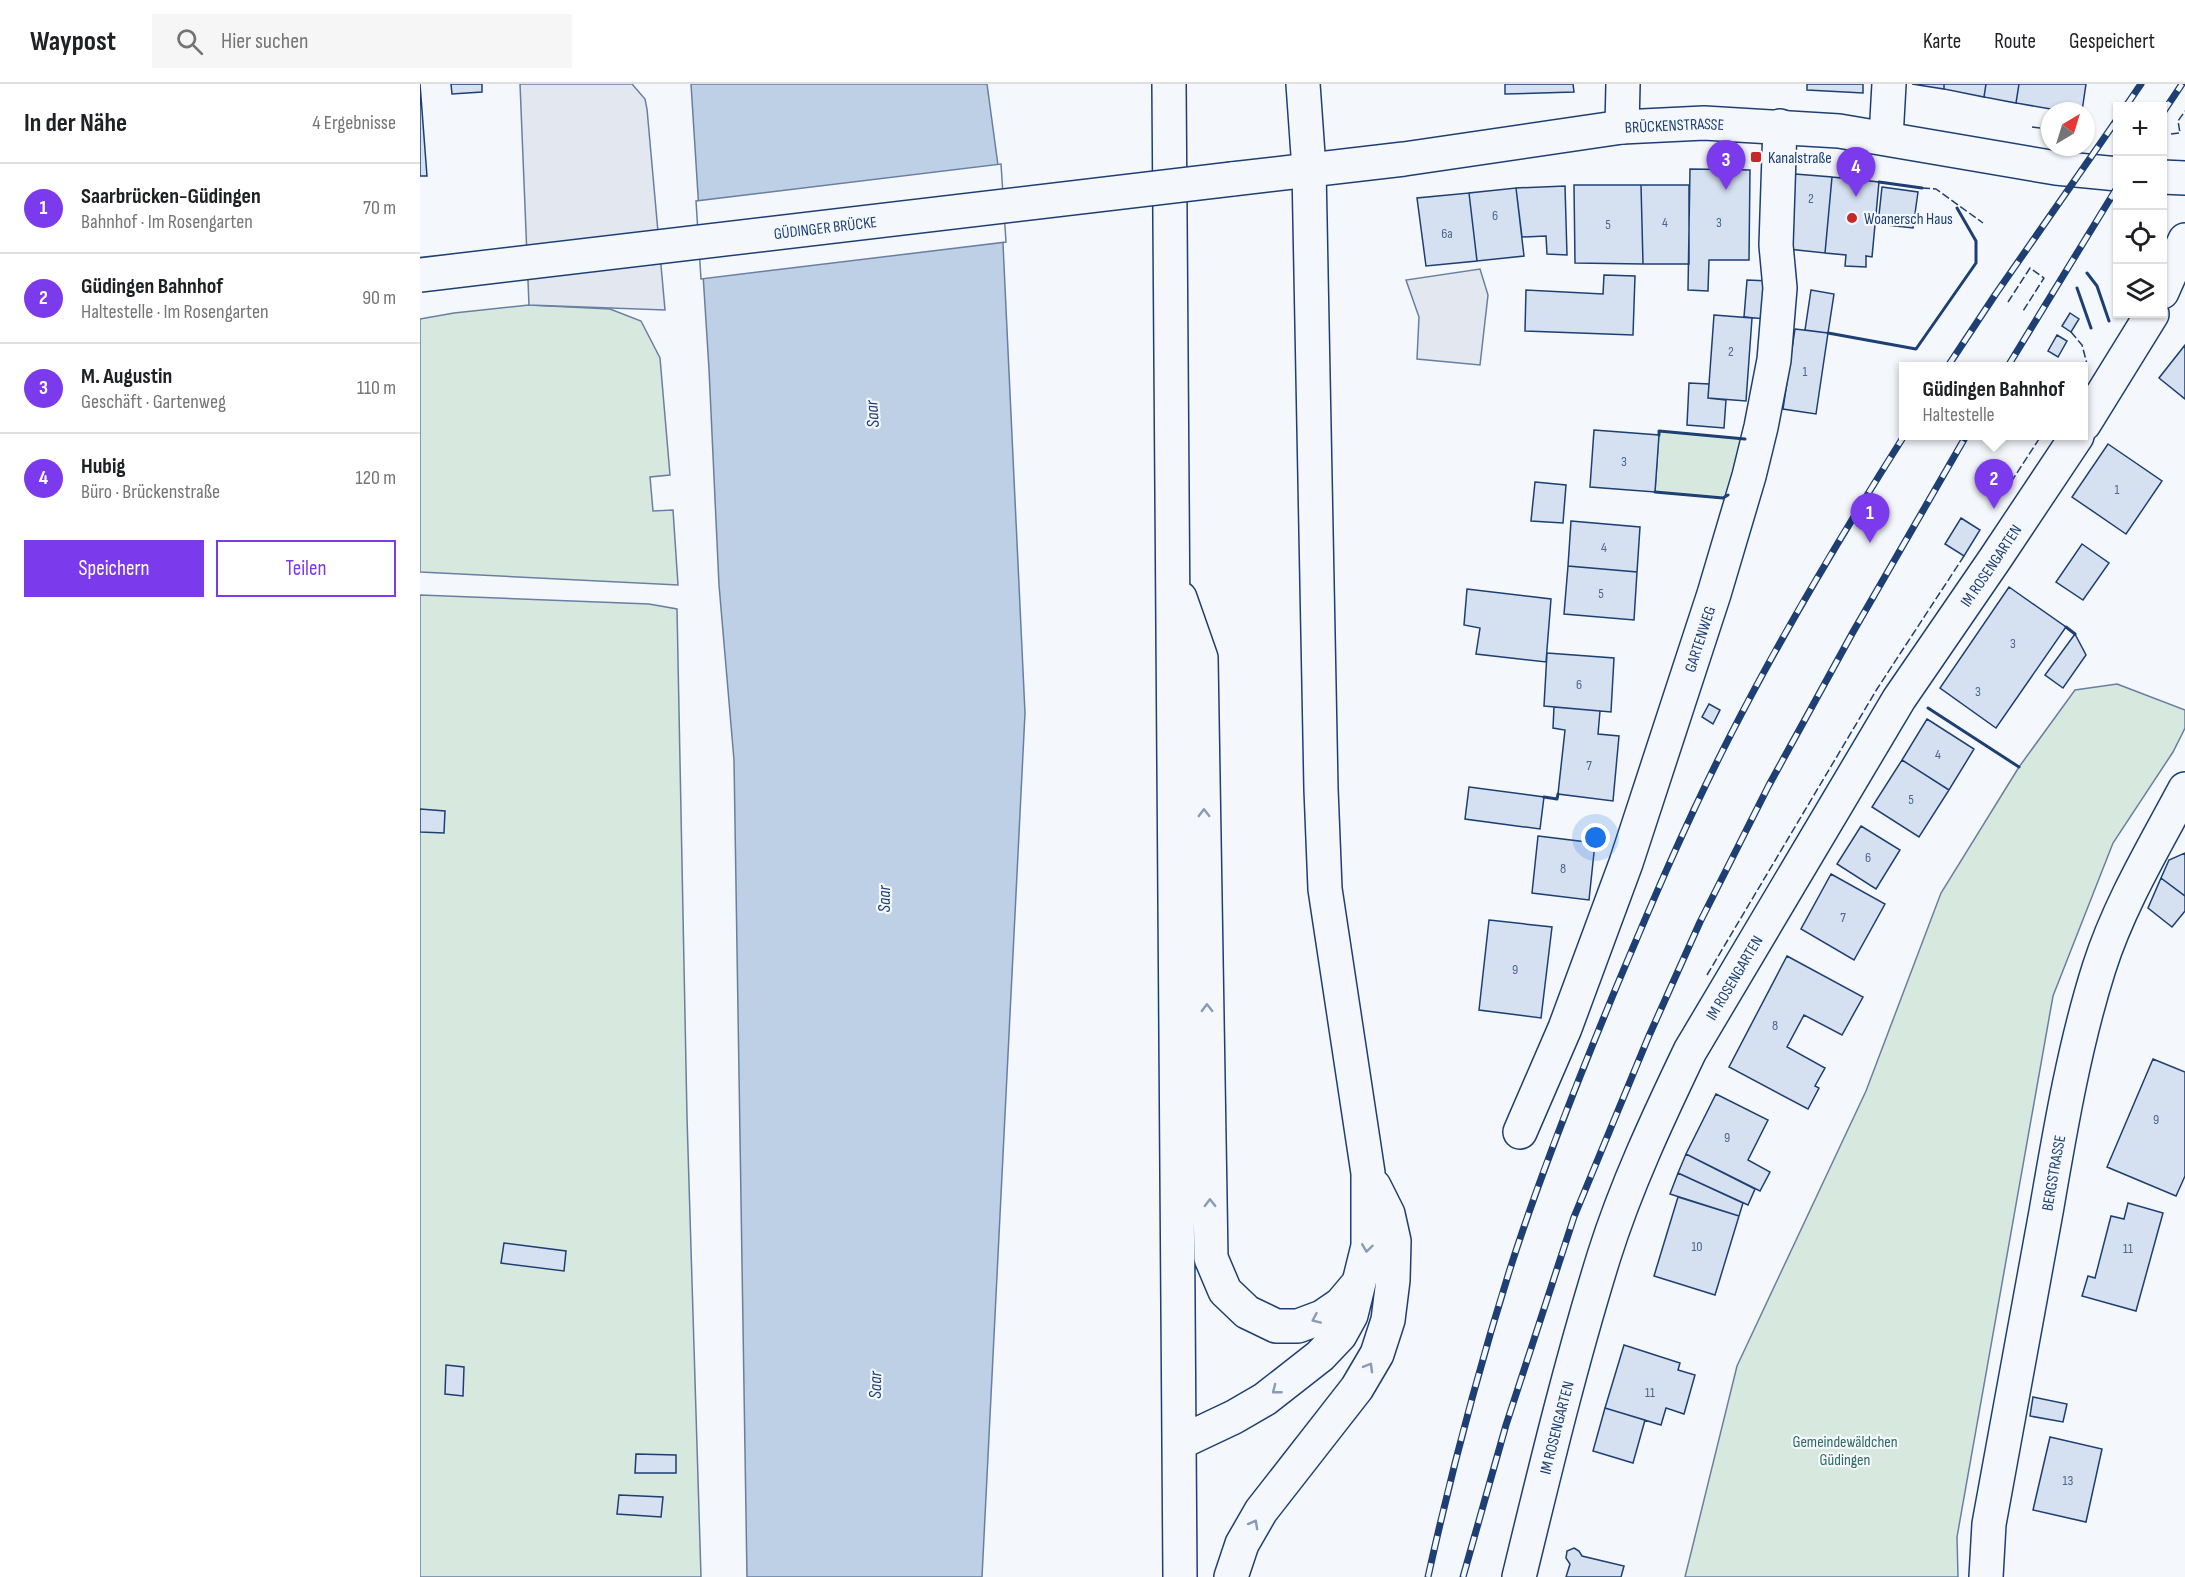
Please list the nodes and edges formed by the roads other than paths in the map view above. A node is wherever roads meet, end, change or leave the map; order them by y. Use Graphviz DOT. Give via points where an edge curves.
graph roads {
  1 [pos="1169,84"];
  2 [pos="1303,84"];
  3 [pos="1623,84"];
  4 [pos="1889,84"];
  5 [pos="1780,126"];
  6 [pos="1622,127"];
  7 [pos="1887,138"];
  8 [pos="1310,169"];
  9 [pos="2113,173"];
  10 [pos="2167,177"];
  11 [pos="2185,178"];
  12 [pos="1232,179"];
  13 [pos="2185,240"];
  14 [pos="420,274"];
  15 [pos="2167,283"];
  16 [pos="2150,318"];
  17 [pos="2088,418"];
  18 [pos="2073,440"];
  19 [pos="1172,577"];
  20 [pos="2185,789"];
  21 [pos="1520,1132"];
  22 [pos="1368,1173"];
  23 [pos="1360,1281"];
  24 [pos="1179,1443"];
  25 [pos="1180,1577"];
  26 [pos="1231,1577"];
  27 [pos="1519,1577"];
  28 [pos="1986,1577"];
  1 -- 19 [label="main road"];
  2 -- 8 [label="main road"];
  3 -- 6 [label="main road"];
  4 -- 7 [label="main road"];
  5 -- 6 [label="main road, BRÜCKENSTRASSE" via="1704,123"];
  5 -- 7 [label="main road, BRÜCKENSTRASSE"];
  5 -- 21 [label="main road, GARTENWEG" via="1776,245 1780,288 1774,360 1754,456 1714,594 1626,863"];
  6 -- 8 [label="main road, BRÜCKENSTRASSE"];
  7 -- 9 [label="main road, BRÜCKENSTRASSE" via="2051,167"];
  8 -- 12 [label="main road, BRÜCKENSTRASSE"];
  8 -- 22 [label="main road" via="1325,889"];
  10 -- 11 [label="main road"];
  12 -- 14 [label="main road, GÜDINGER BRÜCKE, bridge"];
  13 -- 15 [label="main road"];
  16 -- 17 [label="main road"];
  18 -- 27 [label="main road, IM ROSENGARTEN" via="1899,699 1690,1051 1662,1108 1604,1255"];
  23 -- 19 [label="main road, one-way" via="1341,1304 1322,1317 1298,1326 1276,1326 1247,1312 1225,1291 1211,1258 1202,658"];
  19 -- 24 [label="main road"];
  20 -- 28 [label="main road, BERGSTRASSE" via="2123,908 2099,967 2084,1023 1989,1524"];
  22 -- 23 [label="main road, one-way" via="1368,1246"];
  26 -- 22 [label="main road, one-way" via="1242,1544 1261,1511 1357,1388 1377,1354 1388,1320 1394,1240 1388,1215"];
  23 -- 24 [label="main road, one-way" via="1351,1315 1340,1335 1320,1356 1265,1399"];
  24 -- 25 [label="main road"];
}
